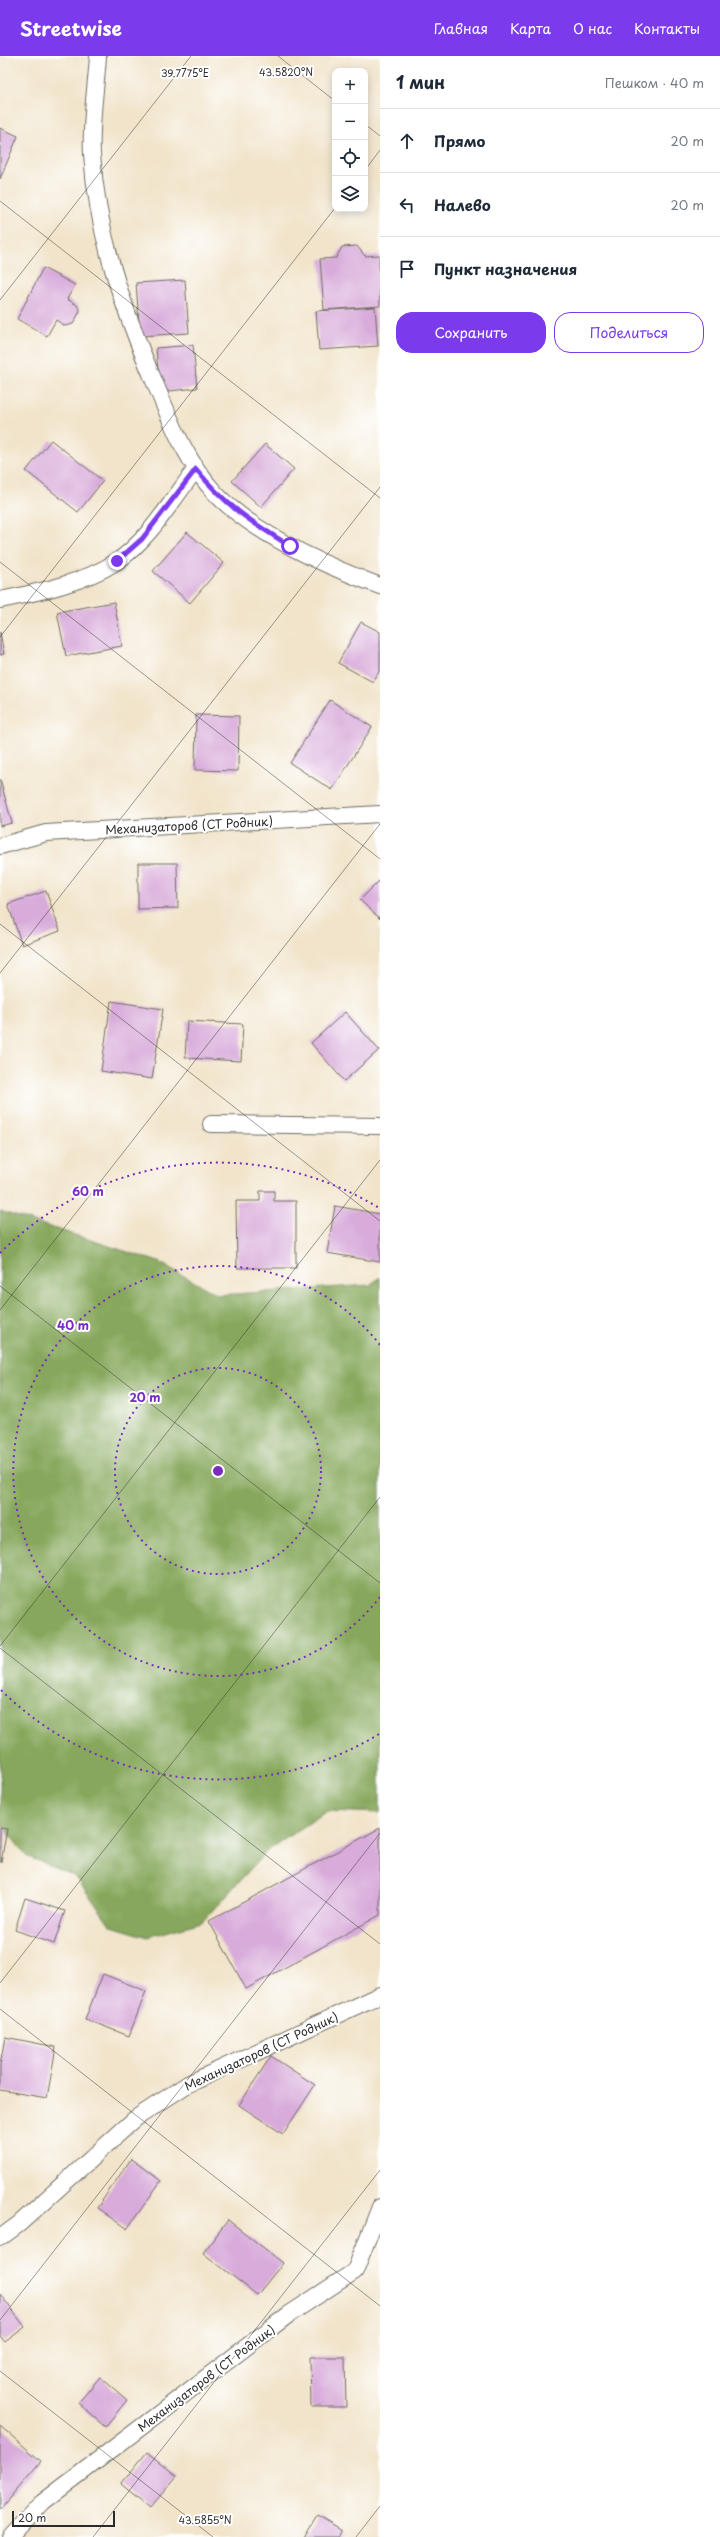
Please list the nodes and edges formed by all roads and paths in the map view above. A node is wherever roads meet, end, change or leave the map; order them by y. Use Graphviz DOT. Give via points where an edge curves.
graph roads {
  1 [pos="98,56"];
  2 [pos="196,469"];
  3 [pos="380,586"];
  4 [pos="0,600"];
  5 [pos="380,814"];
  6 [pos="0,846"];
  7 [pos="211,1124"];
  8 [pos="380,1126"];
  9 [pos="380,1995"];
  10 [pos="380,2207"];
  11 [pos="0,2238"];
  12 [pos="11,2537"];
  1 -- 2 [label="lane" via="92,152 96,198 105,246 129,323 180,444"];
  2 -- 3 [label="lane" via="216,493 239,514 290,546 339,571"];
  2 -- 4 [label="lane" via="142,539 117,561 89,576"];
  5 -- 6 [label="lane, Механизаторов (СТ Родник)" via="46,833"];
  7 -- 8 [label="lane"];
  9 -- 11 [label="lane, Механизаторов (СТ Родник)" via="188,2084 136,2118 19,2224"];
  10 -- 12 [label="lane, Механизаторов (СТ Родник)" via="355,2271 288,2315 43,2502"];
}
